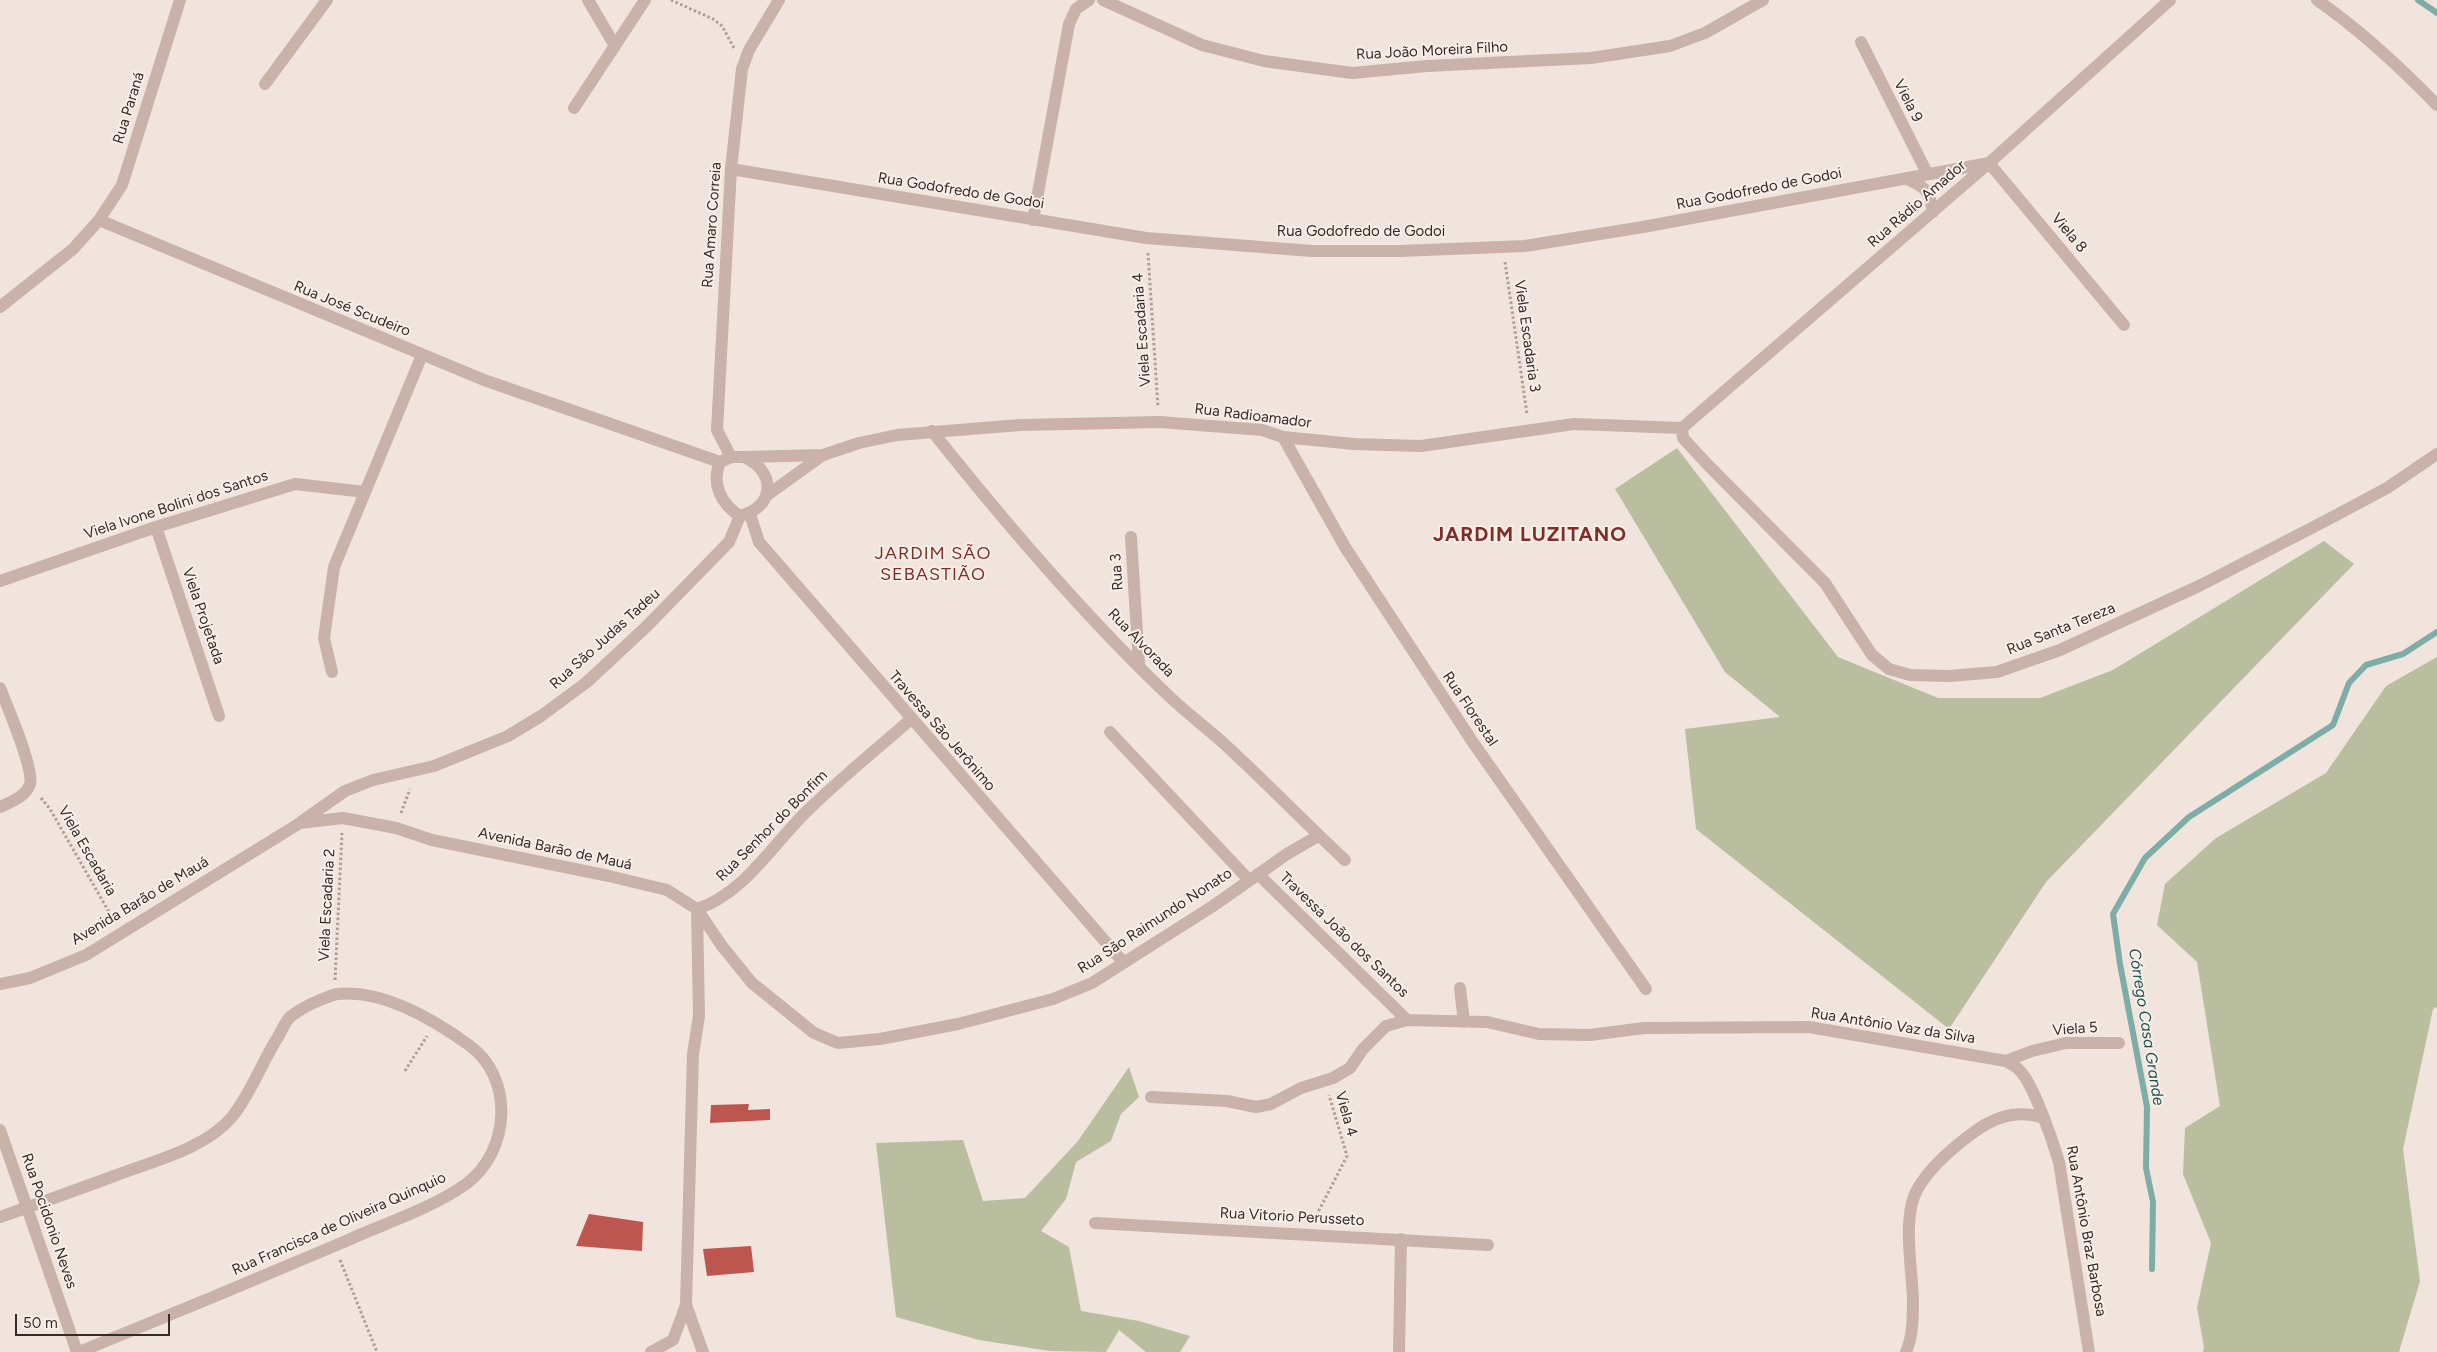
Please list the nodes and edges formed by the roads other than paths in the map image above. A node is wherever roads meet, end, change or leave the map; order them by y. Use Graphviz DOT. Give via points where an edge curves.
graph roads {
  1 [pos="180,0"];
  2 [pos="327,0"];
  3 [pos="588,0"];
  4 [pos="645,0"];
  5 [pos="779,0"];
  6 [pos="1089,0"];
  7 [pos="1103,0"];
  8 [pos="1763,0"];
  9 [pos="2170,0"];
  10 [pos="2317,0"];
  11 [pos="1861,42"];
  12 [pos="615,46"];
  13 [pos="265,84"];
  14 [pos="2437,105"];
  15 [pos="574,108"];
  16 [pos="1989,163"];
  17 [pos="731,169"];
  18 [pos="1927,173"];
  19 [pos="1905,178"];
  20 [pos="1933,212"];
  21 [pos="99,220"];
  22 [pos="1033,220"];
  23 [pos="0,307"];
  24 [pos="2124,325"];
  25 [pos="422,355"];
  26 [pos="1682,428"];
  27 [pos="932,431"];
  28 [pos="1283,437"];
  29 [pos="2437,454"];
  30 [pos="823,455"];
  31 [pos="732,459"];
  32 [pos="365,492"];
  33 [pos="766,496"];
  34 [pos="745,515"];
  35 [pos="156,526"];
  36 [pos="1131,537"];
  37 [pos="0,581"];
  38 [pos="1139,665"];
  39 [pos="332,672"];
  40 [pos="0,688"];
  41 [pos="219,716"];
  42 [pos="911,719"];
  43 [pos="1110,732"];
  44 [pos="0,807"];
  45 [pos="300,823"];
  46 [pos="1318,836"];
  47 [pos="1345,860"];
  48 [pos="1254,877"];
  49 [pos="697,909"];
  50 [pos="1123,962"];
  51 [pos="0,984"];
  52 [pos="1460,988"];
  53 [pos="1646,989"];
  54 [pos="1407,1020"];
  55 [pos="1464,1022"];
  56 [pos="2119,1043"];
  57 [pos="2006,1062"];
  58 [pos="1151,1096"];
  59 [pos="2044,1118"];
  60 [pos="0,1130"];
  61 [pos="27,1208"];
  62 [pos="0,1217"];
  63 [pos="1095,1223"];
  64 [pos="1401,1239"];
  65 [pos="1488,1245"];
  66 [pos="686,1305"];
  67 [pos="78,1352"];
  68 [pos="652,1352"];
  69 [pos="703,1352"];
  70 [pos="1399,1352"];
  71 [pos="1906,1352"];
  72 [pos="2089,1352"];
  1 -- 21 [label="street, Rua Paraná" via="122,185"];
  2 -- 13 [label="street"];
  3 -- 12 [label="street"];
  4 -- 12 [label="street"];
  5 -- 17 [label="street, Rua Amaro Correia" via="744,63"];
  6 -- 22 [label="street" via="1076,9 1069,24"];
  7 -- 8 [label="street, Rua João Moreira Filho" via="1202,45 1264,60 1352,73 1591,58 1670,46 1705,33"];
  9 -- 16 [label="street, Rua Rádio Amador"];
  10 -- 14 [label="street" via="2398,64"];
  11 -- 18 [label="street, Viela 9"];
  12 -- 15 [label="street"];
  16 -- 18 [label="street, Rua Godofredo de Godoi"];
  16 -- 20 [label="street, Rua Rádio Amador"];
  16 -- 24 [label="street, Viela 8"];
  17 -- 22 [label="street, Rua Godofredo de Godoi"];
  17 -- 31 [label="street, Rua Amaro Correia" via="717,430"];
  18 -- 19 [label="street, Rua Godofredo de Godoi"];
  19 -- 20 [label="street" via="1923,186 1930,195"];
  19 -- 22 [label="street, Rua Godofredo de Godoi" via="1525,246 1312,251 1146,238"];
  20 -- 26 [label="street, Rua Rádio Amador"];
  21 -- 23 [label="street" via="72,249"];
  21 -- 25 [label="street, Rua José Scudeiro"];
  25 -- 31 [label="street, Rua José Scudeiro" via="493,383"];
  25 -- 32 [label="street"];
  26 -- 28 [label="street, Rua Radioamador" via="1574,424 1421,446"];
  26 -- 29 [label="street, Rua Santa Tereza" via="1683,438 1825,583 1872,655 1889,669 1910,675 1997,672 2060,650 2201,585 2329,519 2387,488"];
  27 -- 28 [label="street, Rua Radioamador" via="1020,425 1160,422 1262,430"];
  27 -- 30 [label="street, Rua Radioamador" via="897,434"];
  27 -- 38 [label="street, Rua Alvorada" via="1030,550"];
  28 -- 53 [label="street, Rua Florestal" via="1345,547 1461,725"];
  30 -- 31 [label="street, Rua Radioamador"];
  30 -- 33 [label="street, Rua Radioamador"];
  31 -- 33 [label="street" via="756,462 767,479"];
  31 -- 34 [label="street" via="715,476 729,509"];
  32 -- 35 [label="street, Viela Ivone Bolini dos Santos" via="295,484"];
  32 -- 39 [label="street" via="334,567 324,638"];
  33 -- 34 [label="street"];
  34 -- 42 [label="street, Travessa São Jerônimo" via="759,542"];
  34 -- 45 [label="street, Rua São Judas Tadeu" via="729,542 647,626 587,682 541,716 508,736 434,766 373,780 345,791"];
  35 -- 37 [label="street, Viela Ivone Bolini dos Santos"];
  35 -- 41 [label="street, Viela Projetada"];
  36 -- 38 [label="street, Rua 3"];
  38 -- 46 [label="street, Rua Alvorada"];
  40 -- 44 [label="street" via="27,763 30,784 23,795"];
  42 -- 49 [label="street, Rua Senhor do Bonfim" via="805,813 734,890 713,904"];
  42 -- 50 [label="street, Travessa São Jerônimo"];
  43 -- 48 [label="street, Travessa João dos Santos"];
  45 -- 49 [label="street, Avenida Barão de Mauá" via="343,818 396,828 432,840 667,890"];
  45 -- 51 [label="street, Avenida Barão de Mauá" via="86,955 30,978"];
  46 -- 47 [label="street, Rua Alvorada"];
  46 -- 48 [label="street, Rua São Raimundo Nonato"];
  48 -- 50 [label="street, Rua São Raimundo Nonato"];
  48 -- 54 [label="street, Travessa João dos Santos"];
  49 -- 50 [label="street, Rua São Raimundo Nonato" via="752,983 814,1033 838,1043 948,1026 1053,999 1092,982"];
  49 -- 66 [label="street" via="699,1016 693,1054"];
  52 -- 55 [label="street"];
  54 -- 55 [label="street, Rua Antônio Vaz da Silva"];
  54 -- 58 [label="street, Rua Antônio Vaz da Silva" via="1386,1026 1350,1068 1271,1104 1256,1107 1227,1101"];
  55 -- 57 [label="street, Rua Antônio Vaz da Silva" via="1486,1022 1539,1034 1582,1035 1644,1028 1809,1027"];
  56 -- 57 [label="street, Viela 5" via="2066,1043 2032,1051"];
  57 -- 59 [label="street" via="2020,1070"];
  59 -- 71 [label="street" via="2027,1113 1982,1125 1953,1148 1916,1190 1909,1228 1913,1322"];
  59 -- 72 [label="street, Rua Antônio Braz Barbosa" via="2059,1162"];
  60 -- 61 [label="street, Rua Pocidonio Neves"];
  61 -- 62 [label="street, Rua Francisca de Oliveira Quinquio"];
  61 -- 67 [label="street, Rua Pocidonio Neves"];
  61 -- 67 [label="street, Rua Francisca de Oliveira Quinquio" via="148,1163 212,1134 232,1117 290,1018 334,994 357,995 408,1006 476,1050 490,1067 499,1087 502,1108 497,1138 488,1163 467,1183 440,1200"];
  63 -- 64 [label="street, Rua Vitorio Perusseto"];
  64 -- 65 [label="street, Rua Vitorio Perusseto"];
  64 -- 70 [label="street"];
  66 -- 68 [label="street" via="673,1340"];
  66 -- 69 [label="street"];
}
